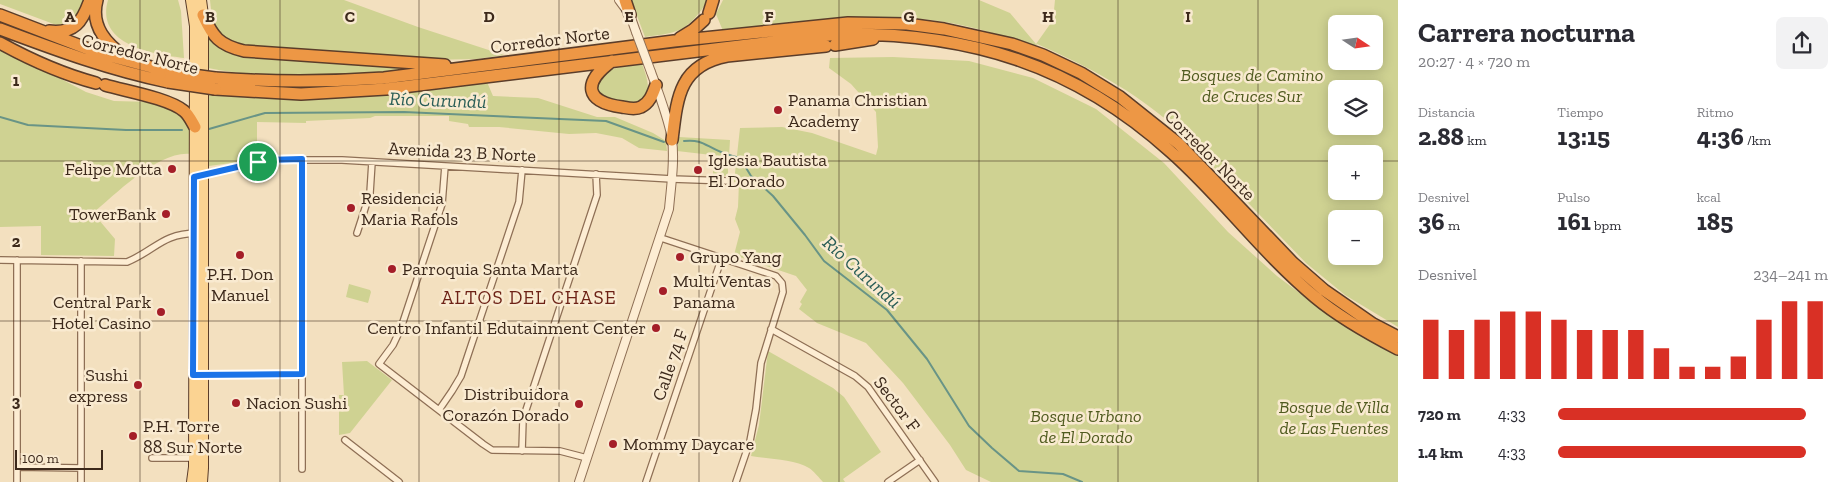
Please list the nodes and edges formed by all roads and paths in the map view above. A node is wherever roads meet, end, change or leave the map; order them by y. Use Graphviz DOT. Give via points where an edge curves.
graph roads {
  1 [pos="90,0"];
  2 [pos="97,0"];
  3 [pos="191,0"];
  4 [pos="201,0"];
  5 [pos="619,0"];
  6 [pos="625,0"];
  7 [pos="713,0"];
  8 [pos="0,15"];
  9 [pos="203,15"];
  10 [pos="630,15"];
  11 [pos="0,29"];
  12 [pos="41,30"];
  13 [pos="894,34"];
  14 [pos="674,41"];
  15 [pos="0,42"];
  16 [pos="612,61"];
  17 [pos="135,63"];
  18 [pos="472,67"];
  19 [pos="169,77"];
  20 [pos="215,83"];
  21 [pos="656,85"];
  22 [pos="199,104"];
  23 [pos="195,127"];
  24 [pos="672,140"];
  25 [pos="302,159"];
  26 [pos="372,162"];
  27 [pos="445,166"];
  28 [pos="522,170"];
  29 [pos="596,174"];
  30 [pos="199,176"];
  31 [pos="672,179"];
  32 [pos="729,181"];
  33 [pos="199,233"];
  34 [pos="357,233"];
  35 [pos="661,238"];
  36 [pos="722,257"];
  37 [pos="0,260"];
  38 [pos="17,260"];
  39 [pos="81,261"];
  40 [pos="771,329"];
  41 [pos="1398,337"];
  42 [pos="1398,349"];
  43 [pos="302,374"];
  44 [pos="198,375"];
  45 [pos="439,410"];
  46 [pos="345,440"];
  47 [pos="522,451"];
  48 [pos="152,458"];
  49 [pos="194,458"];
  50 [pos="587,458"];
  51 [pos="920,460"];
  52 [pos="18,468"];
  53 [pos="81,468"];
  54 [pos="302,469"];
  55 [pos="18,482"];
  56 [pos="81,482"];
  57 [pos="192,482"];
  58 [pos="202,482"];
  59 [pos="399,482"];
  60 [pos="579,482"];
  61 [pos="646,482"];
  62 [pos="736,482"];
  63 [pos="888,482"];
  64 [pos="935,482"];
  1 -- 12 [label="highway" via="83,17 73,28 61,32"];
  2 -- 17 [label="highway" via="96,19 102,36"];
  3 -- 22 [label="main road"];
  4 -- 9 [label="main road"];
  5 -- 10 [label="street"];
  6 -- 10 [label="highway"];
  7 -- 14 [label="highway" via="706,16 693,30"];
  8 -- 12 [label="highway, Corredor Norte"];
  9 -- 18 [label="highway" via="218,41 244,50"];
  9 -- 22 [label="main road"];
  10 -- 21 [label="street, bridge"];
  11 -- 19 [label="highway, Corredor Norte" via="96,64"];
  12 -- 17 [label="highway, Corredor Norte" via="83,48"];
  13 -- 16 [label="highway, Corredor Norte" via="838,34"];
  13 -- 24 [label="highway" via="831,45 713,58 697,67 678,97"];
  13 -- 42 [label="highway, Corredor Norte" via="940,40 1008,56 1038,66 1114,106 1172,152 1273,258 1316,298 1343,318"];
  14 -- 18 [label="highway, Corredor Norte"];
  14 -- 41 [label="highway, Corredor Norte" via="823,25 907,24 1012,44 1043,55 1081,73 1149,119 1179,144 1292,263 1324,290"];
  15 -- 23 [label="highway" via="70,76 176,106 184,111"];
  16 -- 20 [label="highway, Corredor Norte" via="344,93 301,94"];
  16 -- 21 [label="highway" via="592,83 594,96 603,103 634,109 642,107"];
  17 -- 19 [label="highway, Corredor Norte"];
  18 -- 20 [label="highway, Corredor Norte" via="342,81"];
  19 -- 20 [label="highway, Corredor Norte, bridge"];
  21 -- 24 [label="street"];
  22 -- 23 [label="main road"];
  22 -- 30 [label="main road"];
  23 -- 30 [label="main road"];
  24 -- 31 [label="street"];
  25 -- 26 [label="street, Avenida 23 B Norte"];
  25 -- 30 [label="street, Avenida 23 B Norte" via="267,160"];
  25 -- 43 [label="street"];
  26 -- 27 [label="street, Avenida 23 B Norte"];
  26 -- 34 [label="street" via="370,193"];
  27 -- 28 [label="street, Avenida 23 B Norte"];
  27 -- 45 [label="street" via="442,204 402,328 379,364"];
  28 -- 29 [label="street, Avenida 23 B Norte"];
  28 -- 45 [label="street" via="519,202 460,376"];
  29 -- 31 [label="street, Avenida 23 B Norte"];
  29 -- 47 [label="street" via="596,195 523,419"];
  30 -- 33 [label="main road"];
  31 -- 32 [label="street, Avenida 23 B Norte"];
  31 -- 35 [label="street" via="669,209"];
  33 -- 39 [label="street" via="167,238 127,262"];
  33 -- 44 [label="main road"];
  35 -- 36 [label="street"];
  35 -- 50 [label="street"];
  36 -- 40 [label="street" via="776,276 782,284 783,292"];
  36 -- 61 [label="street, Calle 74 F"];
  37 -- 38 [label="street"];
  38 -- 39 [label="street"];
  38 -- 52 [label="street"];
  39 -- 53 [label="street"];
  40 -- 51 [label="street, Sector F" via="855,376 868,387"];
  40 -- 62 [label="street" via="761,363 750,442"];
  43 -- 44 [label="street"];
  43 -- 54 [label="street"];
  44 -- 49 [label="main road"];
  44 -- 58 [label="main road"];
  45 -- 47 [label="street" via="492,450"];
  46 -- 59 [label="street"];
  47 -- 50 [label="street" via="560,451"];
  48 -- 49 [label="street"];
  49 -- 57 [label="main road"];
  50 -- 60 [label="street"];
  51 -- 63 [label="street"];
  51 -- 64 [label="street, Sector F"];
  52 -- 53 [label="street"];
  52 -- 55 [label="street"];
  53 -- 56 [label="street"];
}
